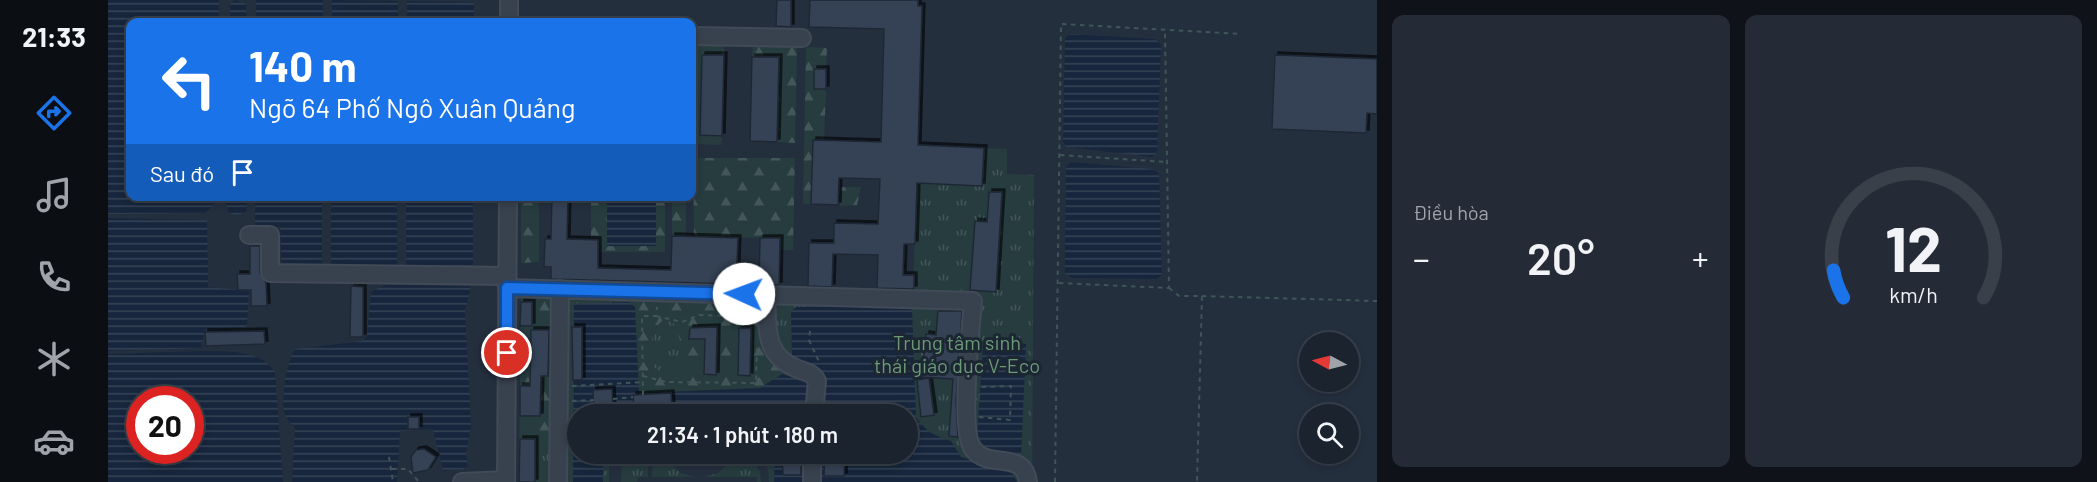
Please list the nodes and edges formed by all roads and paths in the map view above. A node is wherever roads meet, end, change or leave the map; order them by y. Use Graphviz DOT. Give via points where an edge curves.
graph roads {
  1 [pos="509,0"];
  2 [pos="509,18"];
  3 [pos="1165,31"];
  4 [pos="1240,34"];
  5 [pos="696,36"];
  6 [pos="802,38"];
  7 [pos="1060,155"];
  8 [pos="1167,162"];
  9 [pos="508,201"];
  10 [pos="249,235"];
  11 [pos="507,282"];
  12 [pos="1059,283"];
  13 [pos="1169,288"];
  14 [pos="560,289"];
  15 [pos="657,292"];
  16 [pos="1202,296"];
  17 [pos="1377,301"];
  18 [pos="762,309"];
  19 [pos="750,314"];
  20 [pos="656,316"];
  21 [pos="810,331"];
  22 [pos="757,340"];
  23 [pos="821,366"];
  24 [pos="643,376"];
  25 [pos="643,382"];
  26 [pos="611,384"];
  27 [pos="594,385"];
  28 [pos="569,387"];
  29 [pos="979,387"];
  30 [pos="612,389"];
  31 [pos="594,390"];
  32 [pos="643,395"];
  33 [pos="633,397"];
  34 [pos="613,399"];
  35 [pos="594,400"];
  36 [pos="568,401"];
  37 [pos="815,404"];
  38 [pos="977,417"];
  39 [pos="389,457"];
  40 [pos="812,464"];
  41 [pos="392,469"];
  42 [pos="506,481"];
  43 [pos="393,482"];
  44 [pos="419,482"];
  45 [pos="462,482"];
  46 [pos="558,482"];
  47 [pos="812,482"];
  48 [pos="1028,482"];
  49 [pos="1055,482"];
  50 [pos="1197,482"];
  1 -- 2 [label="street"];
  3 -- 4 [label="path"];
  3 -- 7 [label="path" via="1061,24"];
  3 -- 8 [label="path"];
  5 -- 6 [label="street"];
  7 -- 8 [label="path"];
  7 -- 12 [label="path"];
  8 -- 13 [label="path"];
  9 -- 11 [label="street"];
  10 -- 11 [label="street" via="270,236 270,273"];
  11 -- 14 [label="street"];
  11 -- 42 [label="street"];
  12 -- 13 [label="path"];
  12 -- 49 [label="path"];
  13 -- 16 [label="path" via="1179,296"];
  14 -- 15 [label="street"];
  14 -- 46 [label="street"];
  15 -- 18 [label="street"];
  15 -- 20 [label="path"];
  16 -- 17 [label="path"];
  16 -- 50 [label="path"];
  18 -- 19 [label="path"];
  18 -- 19 [label="path"];
  18 -- 37 [label="street" via="773,352 818,381"];
  18 -- 48 [label="street" via="973,300 967,403 970,444 979,455 1020,464"];
  19 -- 20 [label="path" via="699,315 682,322"];
  20 -- 24 [label="path" via="642,316"];
  21 -- 23 [label="path" via="808,340"];
  22 -- 24 [label="path" via="756,383 667,382"];
  24 -- 25 [label="path"];
  25 -- 26 [label="path"];
  25 -- 32 [label="path"];
  26 -- 27 [label="path"];
  26 -- 30 [label="path"];
  27 -- 28 [label="path"];
  27 -- 31 [label="path"];
  29 -- 38 [label="path" via="1011,386 1010,420"];
  33 -- 34 [label="path"];
  35 -- 36 [label="path"];
  39 -- 41 [label="path"];
  40 -- 47 [label="street"];
  41 -- 43 [label="path"];
  41 -- 44 [label="path" via="408,469"];
  42 -- 45 [label="street"];
}
